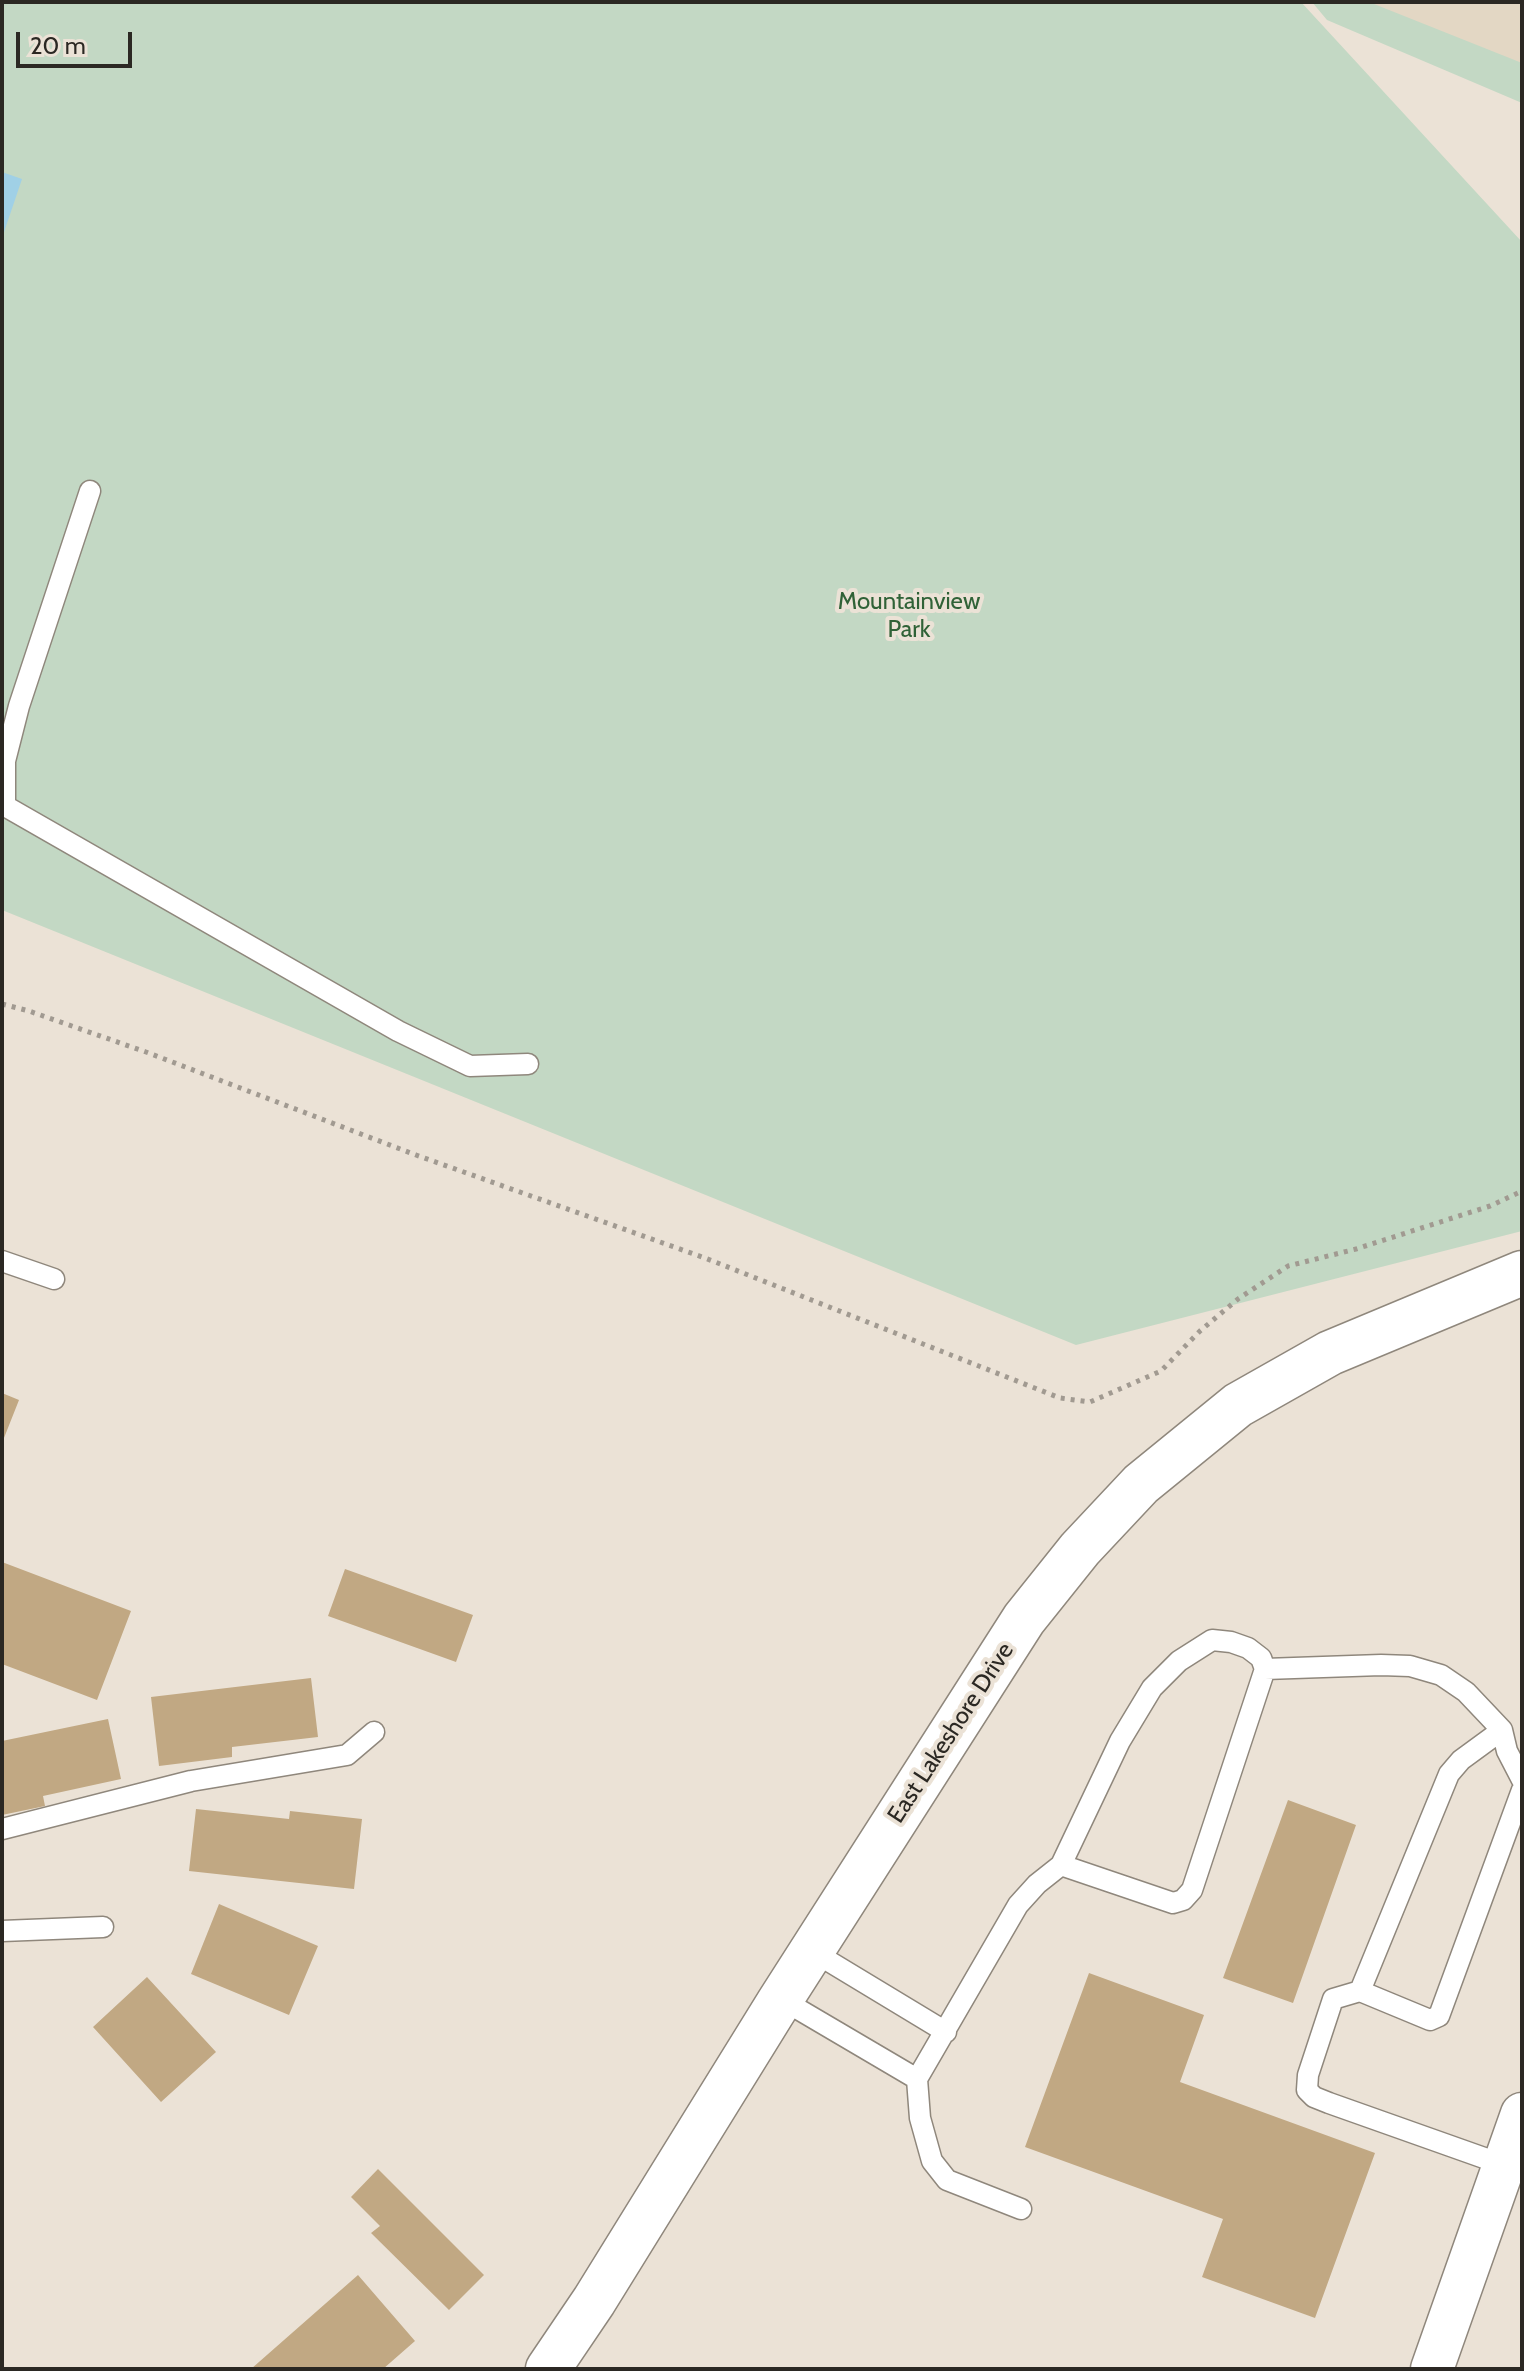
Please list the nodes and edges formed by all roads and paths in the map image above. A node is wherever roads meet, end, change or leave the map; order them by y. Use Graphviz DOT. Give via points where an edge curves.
graph roads {
  1 [pos="90,491"];
  2 [pos="2,1004"];
  3 [pos="528,1064"];
  4 [pos="1522,1191"];
  5 [pos="2,1261"];
  6 [pos="1522,1273"];
  7 [pos="54,1279"];
  8 [pos="1265,1669"];
  9 [pos="1502,1730"];
  10 [pos="374,1732"];
  11 [pos="1522,1780"];
  12 [pos="1522,1790"];
  13 [pos="2,1829"];
  14 [pos="1061,1865"];
  15 [pos="103,1927"];
  16 [pos="2,1931"];
  17 [pos="812,1951"];
  18 [pos="1360,1991"];
  19 [pos="781,1999"];
  20 [pos="946,2032"];
  21 [pos="917,2079"];
  22 [pos="1522,2114"];
  23 [pos="1504,2165"];
  24 [pos="1021,2209"];
  25 [pos="548,2369"];
  26 [pos="1432,2369"];
  1 -- 3 [label="lane" via="19,706 5,761 5,806 398,1031 470,1066"];
  2 -- 4 [label="path" via="705,1258 1060,1398 1090,1402 1161,1371 1238,1299 1288,1266 1356,1249"];
  5 -- 7 [label="lane"];
  6 -- 17 [label="main road, East Lakeshore Drive" via="1330,1353 1238,1405 1141,1484 1024,1619"];
  8 -- 9 [label="lane" via="1410,1666 1441,1675 1466,1692"];
  8 -- 14 [label="lane" via="1248,1648 1212,1640 1179,1661 1152,1688 1120,1741"];
  8 -- 14 [label="lane" via="1192,1890 1183,1900 1173,1903"];
  9 -- 11 [label="lane"];
  9 -- 18 [label="lane" via="1449,1774"];
  10 -- 13 [label="lane" via="347,1755 191,1781"];
  12 -- 18 [label="lane" via="1439,2016 1430,2020"];
  14 -- 20 [label="lane" via="1018,1905"];
  15 -- 16 [label="lane"];
  17 -- 19 [label="main road, East Lakeshore Drive"];
  17 -- 20 [label="lane"];
  18 -- 23 [label="lane" via="1333,1999 1307,2090 1329,2103"];
  19 -- 21 [label="lane"];
  19 -- 25 [label="main road, East Lakeshore Drive"];
  20 -- 21 [label="lane"];
  21 -- 24 [label="lane" via="920,2118 932,2161 947,2180"];
  22 -- 23 [label="street"];
  23 -- 26 [label="street"];
}
